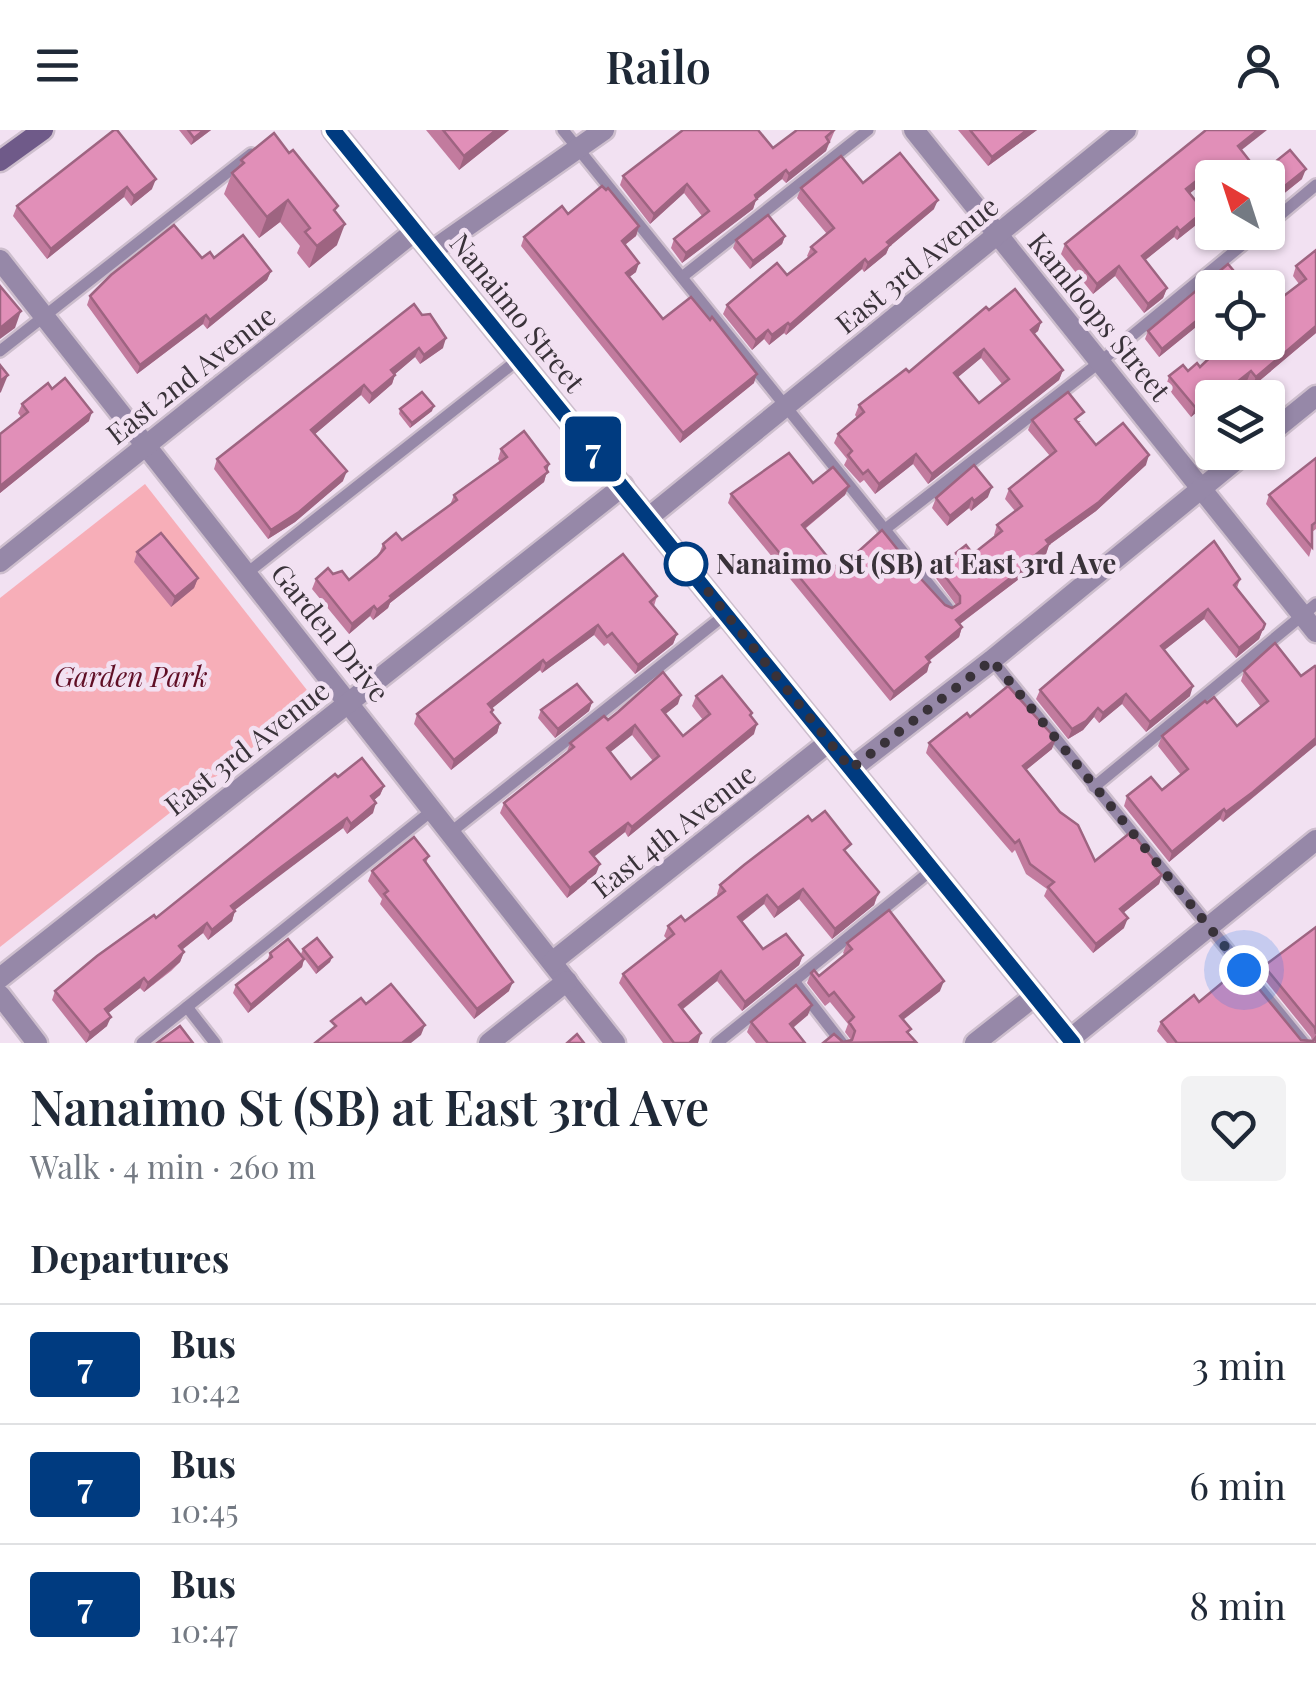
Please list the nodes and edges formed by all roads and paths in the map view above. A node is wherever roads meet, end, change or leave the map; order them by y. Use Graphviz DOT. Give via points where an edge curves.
graph roads {
  1 [pos="42,130"];
  2 [pos="335,130"];
  3 [pos="563,130"];
  4 [pos="604,130"];
  5 [pos="868,130"];
  6 [pos="914,130"];
  7 [pos="1126,130"];
  8 [pos="265,144"];
  9 [pos="578,150"];
  10 [pos="0,161"];
  11 [pos="1316,185"];
  12 [pos="1285,211"];
  13 [pos="415,231"];
  14 [pos="998,234"];
  15 [pos="1236,250"];
  16 [pos="432,251"];
  17 [pos="0,260"];
  18 [pos="682,278"];
  19 [pos="44,316"];
  20 [pos="0,351"];
  21 [pos="519,359"];
  22 [pos="1100,362"];
  23 [pos="1316,396"];
  24 [pos="785,407"];
  25 [pos="1285,421"];
  26 [pos="146,446"];
  27 [pos="1224,470"];
  28 [pos="623,486"];
  29 [pos="1201,489"];
  30 [pos="648,518"];
  31 [pos="884,530"];
  32 [pos="0,562"];
  33 [pos="248,574"];
  34 [pos="948,608"];
  35 [pos="726,614"];
  36 [pos="1311,617"];
  37 [pos="992,660"];
  38 [pos="349,702"];
  39 [pos="830,742"];
  40 [pos="851,769"];
  41 [pos="1094,787"];
  42 [pos="434,809"];
  43 [pos="451,832"];
  44 [pos="1316,840"];
  45 [pos="933,869"];
  46 [pos="1209,928"];
  47 [pos="552,962"];
  48 [pos="0,978"];
  49 [pos="567,981"];
  50 [pos="794,981"];
  51 [pos="0,995"];
  52 [pos="1035,996"];
  53 [pos="187,1007"];
  54 [pos="1071,1041"];
  55 [pos="37,1043"];
  56 [pos="142,1043"];
  57 [pos="215,1043"];
  58 [pos="489,1043"];
  59 [pos="615,1043"];
  60 [pos="717,1043"];
  61 [pos="842,1043"];
  62 [pos="975,1043"];
  63 [pos="1304,1043"];
  1 -- 10 [label="main road"];
  2 -- 13 [label="main road, Nanaimo Street"];
  3 -- 9 [label="lane"];
  4 -- 9 [label="street"];
  5 -- 18 [label="lane"];
  6 -- 14 [label="street, Kamloops Street"];
  7 -- 14 [label="street, East 3rd Avenue"];
  8 -- 19 [label="lane"];
  9 -- 16 [label="street"];
  9 -- 18 [label="lane"];
  11 -- 12 [label="lane"];
  13 -- 16 [label="main road, Nanaimo Street"];
  13 -- 26 [label="street, East 2nd Avenue"];
  14 -- 22 [label="street, Kamloops Street"];
  14 -- 24 [label="street, East 3rd Avenue"];
  15 -- 22 [label="lane"];
  16 -- 21 [label="main road, Nanaimo Street"];
  17 -- 19 [label="street, Garden Drive"];
  18 -- 24 [label="lane"];
  19 -- 20 [label="lane"];
  19 -- 26 [label="street, Garden Drive"];
  21 -- 28 [label="main road, Nanaimo Street"];
  21 -- 33 [label="lane"];
  22 -- 29 [label="street, Kamloops Street"];
  22 -- 31 [label="lane"];
  23 -- 25 [label="street"];
  24 -- 30 [label="street, East 3rd Avenue"];
  24 -- 31 [label="lane"];
  26 -- 32 [label="street, East 2nd Avenue"];
  26 -- 33 [label="street, Garden Drive"];
  27 -- 29 [label="street"];
  28 -- 30 [label="main road, Nanaimo Street"];
  28 -- 38 [label="street, East 3rd Avenue"];
  29 -- 36 [label="street, Kamloops Street"];
  29 -- 37 [label="street"];
  30 -- 35 [label="main road, Nanaimo Street"];
  31 -- 34 [label="lane"];
  33 -- 38 [label="street, Garden Drive"];
  35 -- 39 [label="main road, Nanaimo Street"];
  35 -- 43 [label="lane"];
  36 -- 41 [label="lane"];
  37 -- 40 [label="street"];
  37 -- 41 [label="lane"];
  38 -- 42 [label="street, Garden Drive"];
  38 -- 48 [label="street, East 3rd Avenue"];
  39 -- 40 [label="main road, Nanaimo Street"];
  39 -- 47 [label="street, East 4th Avenue"];
  40 -- 45 [label="main road, Nanaimo Street"];
  41 -- 46 [label="lane"];
  42 -- 43 [label="street, Garden Drive"];
  42 -- 53 [label="lane"];
  43 -- 47 [label="street, Garden Drive"];
  44 -- 46 [label="street"];
  45 -- 50 [label="lane"];
  45 -- 52 [label="main road, Nanaimo Street"];
  46 -- 54 [label="street"];
  46 -- 63 [label="lane"];
  47 -- 49 [label="street, Garden Drive"];
  49 -- 58 [label="street"];
  49 -- 59 [label="street, Garden Drive"];
  50 -- 60 [label="lane"];
  50 -- 61 [label="lane"];
  51 -- 55 [label="street"];
  52 -- 54 [label="main road, Nanaimo Street"];
  52 -- 62 [label="street"];
  53 -- 56 [label="lane"];
  53 -- 57 [label="lane"];
}
